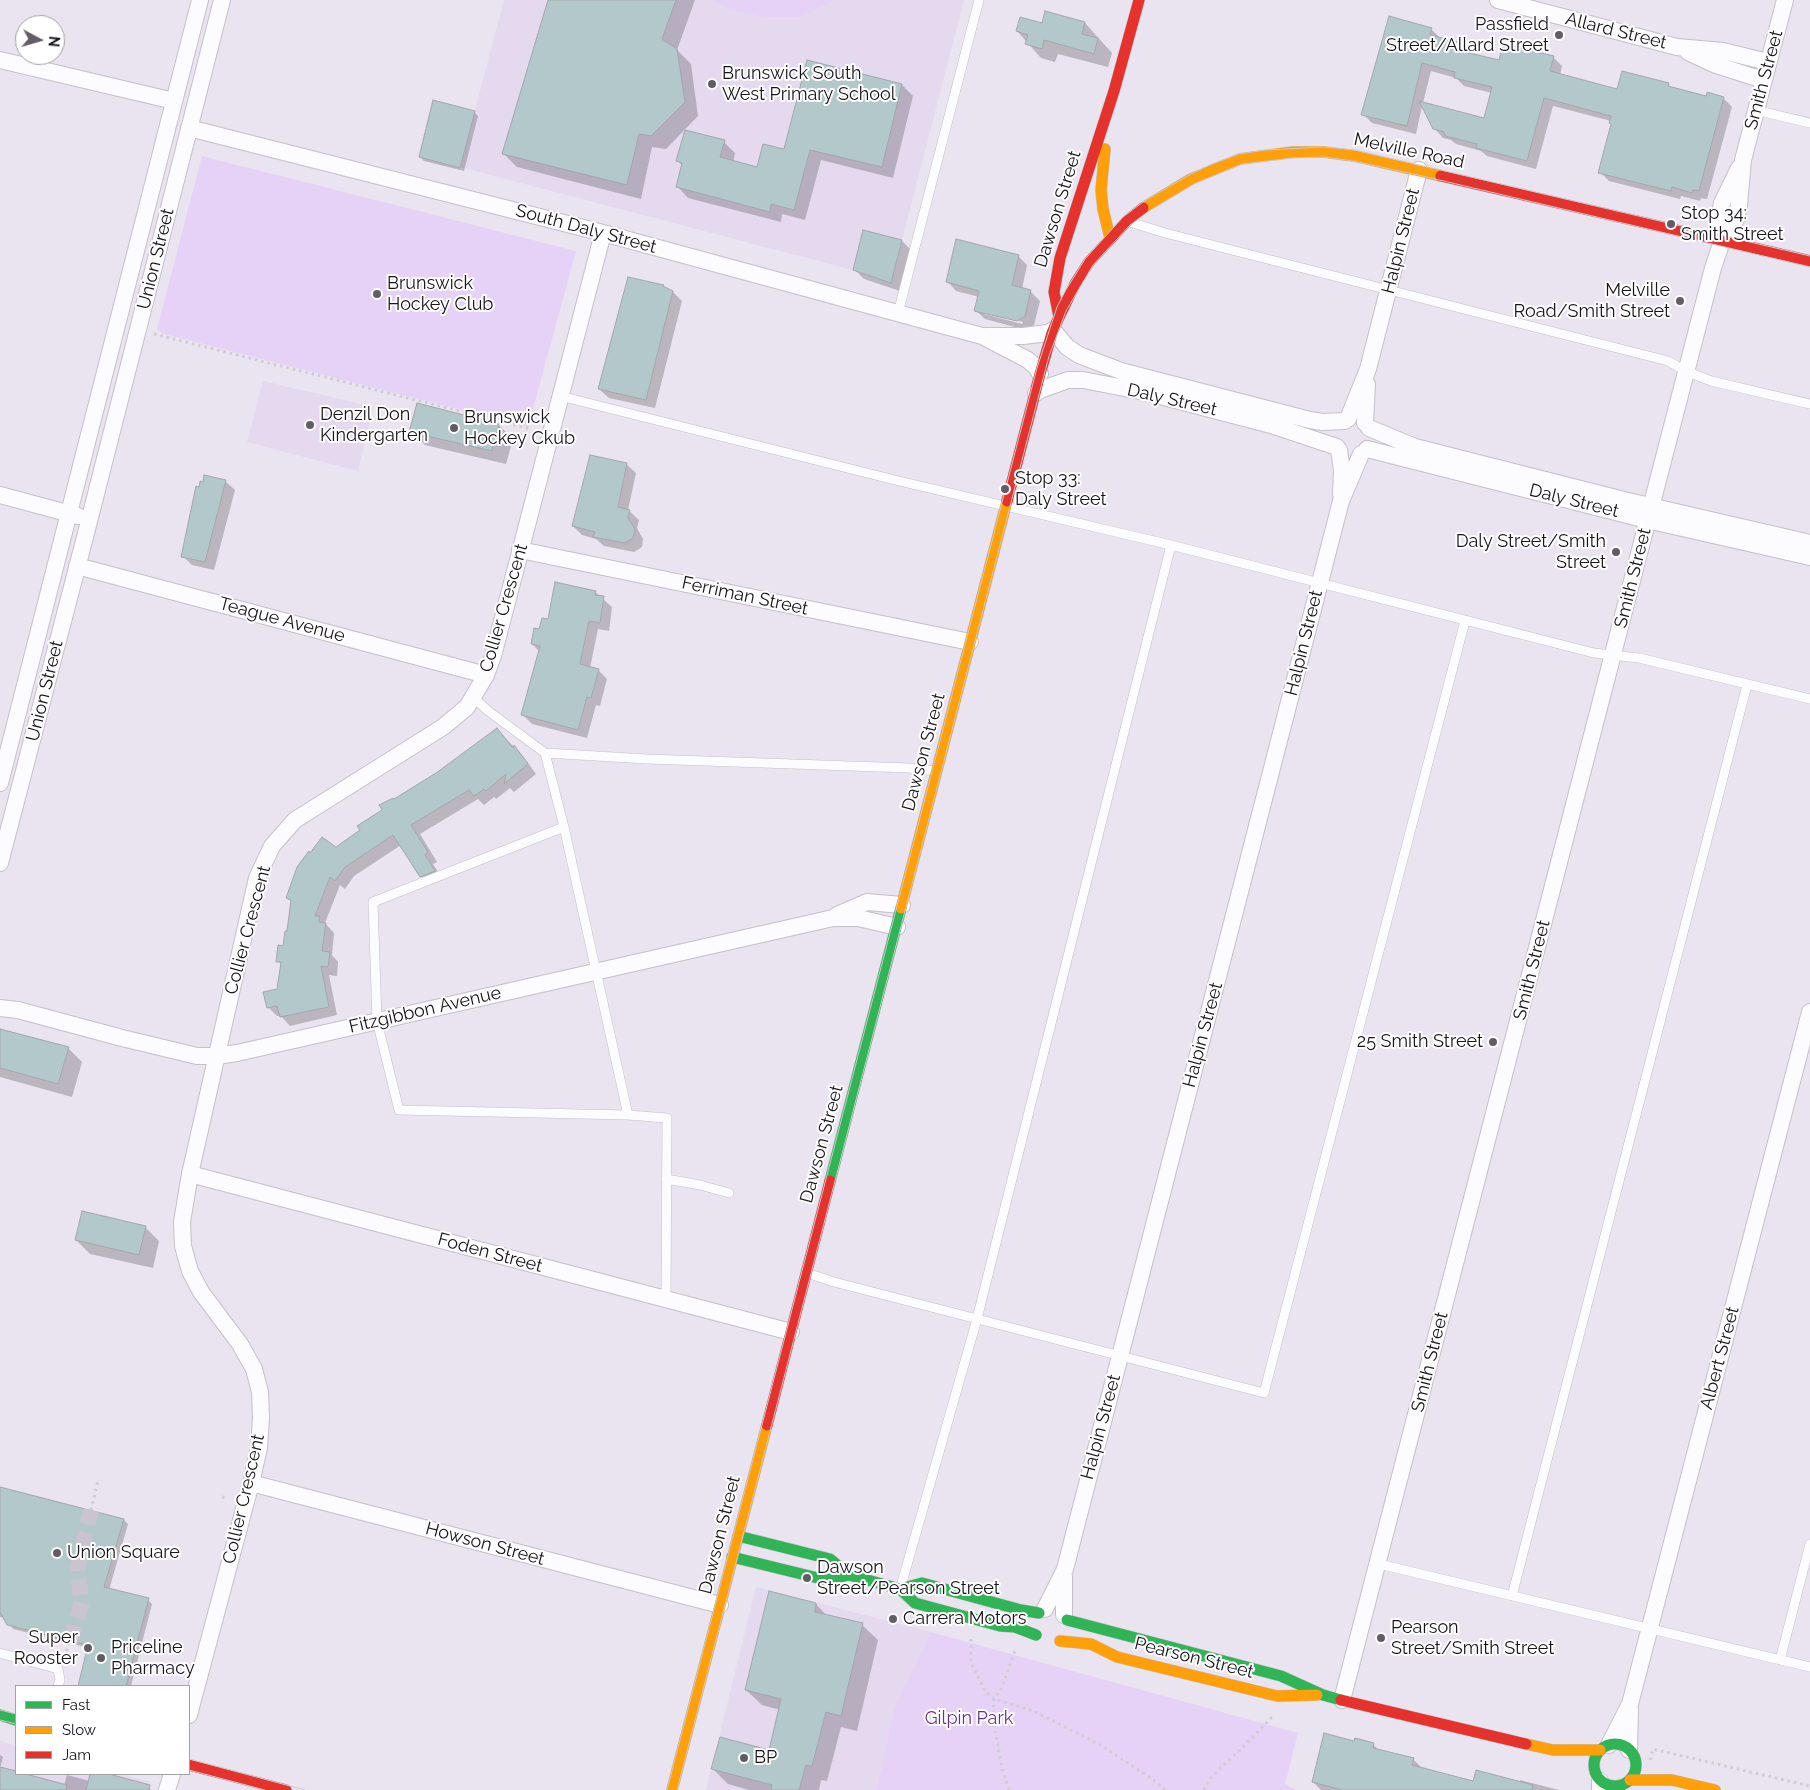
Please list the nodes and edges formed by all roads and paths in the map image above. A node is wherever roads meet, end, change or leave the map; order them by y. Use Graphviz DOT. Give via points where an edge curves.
graph roads {
  1 [pos="200,0"];
  2 [pos="222,0"];
  3 [pos="979,0"];
  4 [pos="1138,0"];
  5 [pos="1498,0"];
  6 [pos="1785,0"];
  7 [pos="1544,6"];
  8 [pos="1677,47"];
  9 [pos="0,60"];
  10 [pos="1768,62"];
  11 [pos="1763,80"];
  12 [pos="1114,91"];
  13 [pos="174,101"];
  14 [pos="1755,110"];
  15 [pos="1810,123"];
  16 [pos="189,128"];
  17 [pos="1419,170"];
  18 [pos="1127,221"];
  19 [pos="603,234"];
  20 [pos="1110,238"];
  21 [pos="1722,241"];
  22 [pos="1810,262"];
  23 [pos="1389,289"];
  24 [pos="898,313"];
  25 [pos="1056,323"];
  26 [pos="156,325"];
  27 [pos="982,336"];
  28 [pos="1368,369"];
  29 [pos="1686,371"];
  30 [pos="1040,374"];
  31 [pos="1036,393"];
  32 [pos="560,396"];
  33 [pos="1810,404"];
  34 [pos="1347,420"];
  35 [pos="1367,426"];
  36 [pos="531,429"];
  37 [pos="1338,448"];
  38 [pos="1364,452"];
  39 [pos="0,495"];
  40 [pos="1341,501"];
  41 [pos="1006,506"];
  42 [pos="69,513"];
  43 [pos="1649,513"];
  44 [pos="90,518"];
  45 [pos="1810,543"];
  46 [pos="1170,545"];
  47 [pos="520,550"];
  48 [pos="1810,558"];
  49 [pos="77,566"];
  50 [pos="1319,584"];
  51 [pos="1465,621"];
  52 [pos="970,642"];
  53 [pos="1613,654"];
  54 [pos="486,675"];
  55 [pos="1747,684"];
  56 [pos="474,698"];
  57 [pos="1810,699"];
  58 [pos="545,753"];
  59 [pos="937,772"];
  60 [pos="1,773"];
  61 [pos="564,828"];
  62 [pos="0,863"];
  63 [pos="902,905"];
  64 [pos="833,918"];
  65 [pos="896,927"];
  66 [pos="596,971"];
  67 [pos="0,1000"];
  68 [pos="0,1008"];
  69 [pos="18,1010"];
  70 [pos="1810,1012"];
  71 [pos="377,1021"];
  72 [pos="217,1056"];
  73 [pos="628,1115"];
  74 [pos="190,1174"];
  75 [pos="666,1180"];
  76 [pos="729,1193"];
  77 [pos="807,1273"];
  78 [pos="666,1300"];
  79 [pos="977,1319"];
  80 [pos="791,1332"];
  81 [pos="1120,1356"];
  82 [pos="98,1480"];
  83 [pos="251,1483"];
  84 [pos="222,1497"];
  85 [pos="227,1498"];
  86 [pos="91,1510"];
  87 [pos="738,1536"];
  88 [pos="1810,1544"];
  89 [pos="732,1557"];
  90 [pos="1379,1564"];
  91 [pos="1065,1568"];
  92 [pos="849,1575"];
  93 [pos="900,1588"];
  94 [pos="1512,1596"];
  95 [pos="720,1605"];
  96 [pos="1042,1611"];
  97 [pos="1066,1617"];
  98 [pos="1650,1628"];
  99 [pos="971,1635"];
  100 [pos="1047,1640"];
  101 [pos="1016,1647"];
  102 [pos="0,1653"];
  103 [pos="1780,1660"];
  104 [pos="1810,1667"];
  105 [pos="58,1685"];
  106 [pos="1324,1695"];
  107 [pos="994,1699"];
  108 [pos="1342,1700"];
  109 [pos="1630,1704"];
  110 [pos="190,1711"];
  111 [pos="1275,1713"];
  112 [pos="0,1715"];
  113 [pos="15,1720"];
  114 [pos="1605,1747"];
  115 [pos="1553,1750"];
  116 [pos="1632,1755"];
  117 [pos="190,1765"];
  118 [pos="172,1775"];
  119 [pos="1672,1780"];
  120 [pos="1598,1781"];
  121 [pos="1622,1785"];
  122 [pos="167,1790"];
  123 [pos="286,1790"];
  124 [pos="672,1790"];
  125 [pos="1008,1790"];
  126 [pos="1165,1790"];
  127 [pos="1204,1790"];
  128 [pos="1715,1790"];
  1 -- 13 [label="street, Union Street"];
  2 -- 16 [label="street, Union Street"];
  3 -- 24 [label="lane"];
  4 -- 12 [label="main road, Dawson Street"];
  5 -- 7 [label="street, Allard Street"];
  6 -- 10 [label="street, Smith Street"];
  7 -- 8 [label="street, Allard Street"];
  8 -- 10 [label="street, Allard Street" via="1723,51"];
  8 -- 11 [label="street, Allard Street" via="1716,65"];
  9 -- 13 [label="street"];
  10 -- 11 [label="street, Smith Street"];
  11 -- 14 [label="street, Smith Street"];
  12 -- 20 [label="main road, Dawson Street" via="1101,190"];
  12 -- 25 [label="main road, Dawson Street" via="1060,258 1054,292"];
  13 -- 42 [label="street, Union Street"];
  14 -- 15 [label="lane"];
  14 -- 21 [label="street, Smith Street" via="1743,160 1736,219 1728,237"];
  16 -- 19 [label="street, South Daly Street"];
  16 -- 44 [label="street, Union Street"];
  17 -- 18 [label="main road, Melville Road" via="1324,152 1293,152 1240,159 1191,179"];
  17 -- 21 [label="main road, Melville Road"];
  17 -- 23 [label="street, Halpin Street"];
  18 -- 20 [label="main road, Melville Road"];
  18 -- 23 [label="lane"];
  19 -- 24 [label="street, South Daly Street"];
  19 -- 32 [label="street, Collier Crescent"];
  20 -- 25 [label="main road, Melville Road" via="1075,284"];
  21 -- 22 [label="main road, Melville Road"];
  21 -- 29 [label="street, Smith Street"];
  23 -- 28 [label="street, Halpin Street"];
  23 -- 29 [label="lane" via="1668,361"];
  24 -- 27 [label="street, South Daly Street"];
  25 -- 27 [label="street, South Daly Street" via="1048,332"];
  25 -- 30 [label="main road, Dawson Street"];
  25 -- 34 [label="street, Daly Street" via="1067,347 1120,371 1310,420"];
  26 -- 36 [label="path" via="154,334"];
  27 -- 30 [label="street, South Daly Street" via="1028,360"];
  28 -- 34 [label="street, Halpin Street"];
  28 -- 35 [label="street, Halpin Street"];
  29 -- 33 [label="lane" via="1711,381"];
  29 -- 43 [label="street, Smith Street"];
  30 -- 31 [label="main road, Dawson Street"];
  31 -- 37 [label="street, Daly Street" via="1068,380 1083,380 1145,392 1271,425"];
  31 -- 41 [label="main road, Dawson Street"];
  32 -- 41 [label="lane"];
  32 -- 47 [label="street, Collier Crescent"];
  34 -- 35 [label="street" via="1354,419"];
  34 -- 37 [label="street" via="1336,429"];
  35 -- 38 [label="street" via="1372,439"];
  35 -- 43 [label="street, Daly Street" via="1415,446"];
  37 -- 38 [label="street" via="1349,456"];
  37 -- 40 [label="street, Halpin Street" via="1342,470"];
  38 -- 40 [label="street, Halpin Street"];
  38 -- 43 [label="street, Daly Street"];
  39 -- 42 [label="street"];
  40 -- 50 [label="street, Halpin Street"];
  41 -- 46 [label="lane"];
  41 -- 52 [label="main road, Dawson Street"];
  42 -- 44 [label="street"];
  42 -- 60 [label="street, Union Street"];
  43 -- 45 [label="street, Daly Street"];
  43 -- 48 [label="street, Daly Street"];
  43 -- 53 [label="street, Smith Street"];
  44 -- 49 [label="street, Union Street"];
  46 -- 50 [label="lane"];
  46 -- 79 [label="lane"];
  47 -- 52 [label="street, Ferriman Street"];
  47 -- 54 [label="street, Collier Crescent"];
  49 -- 54 [label="street, Teague Avenue"];
  49 -- 62 [label="street, Union Street"];
  50 -- 51 [label="lane"];
  50 -- 81 [label="street, Halpin Street"];
  51 -- 53 [label="lane" via="1594,653"];
  51 -- 81 [label="lane" via="1264,1393"];
  52 -- 59 [label="main road, Dawson Street"];
  53 -- 55 [label="lane"];
  53 -- 90 [label="street, Smith Street"];
  54 -- 56 [label="street, Collier Crescent"];
  55 -- 57 [label="lane"];
  55 -- 94 [label="lane"];
  56 -- 58 [label="lane"];
  56 -- 72 [label="street, Collier Crescent" via="443,728 295,820 272,846 258,878"];
  58 -- 59 [label="lane" via="909,768"];
  58 -- 61 [label="lane"];
  59 -- 63 [label="main road, Dawson Street"];
  61 -- 66 [label="lane"];
  61 -- 71 [label="lane" via="372,902"];
  63 -- 64 [label="street, Fitzgibbon Avenue" via="867,902"];
  63 -- 65 [label="main road, Dawson Street"];
  64 -- 65 [label="street, Fitzgibbon Avenue" via="858,918"];
  64 -- 66 [label="street, Fitzgibbon Avenue"];
  65 -- 77 [label="main road, Dawson Street"];
  66 -- 71 [label="street, Fitzgibbon Avenue"];
  66 -- 73 [label="lane"];
  67 -- 69 [label="street, Fitzgibbon Avenue"];
  68 -- 69 [label="street, Fitzgibbon Avenue"];
  69 -- 72 [label="street, Fitzgibbon Avenue" via="197,1056"];
  70 -- 98 [label="street, Albert Street"];
  71 -- 72 [label="street, Fitzgibbon Avenue"];
  71 -- 73 [label="lane" via="399,1110"];
  72 -- 74 [label="street, Collier Crescent"];
  73 -- 75 [label="lane" via="667,1118"];
  74 -- 78 [label="street, Foden Street"];
  74 -- 83 [label="street, Collier Crescent" via="182,1222 183,1246 190,1271 201,1292 240,1344 254,1369 260,1392 259,1448"];
  75 -- 76 [label="lane"];
  75 -- 78 [label="lane"];
  77 -- 79 [label="lane"];
  77 -- 80 [label="main road, Dawson Street"];
  78 -- 80 [label="street, Foden Street"];
  79 -- 81 [label="lane"];
  79 -- 93 [label="lane"];
  80 -- 87 [label="main road, Dawson Street"];
  81 -- 91 [label="street, Halpin Street"];
  82 -- 86 [label="path"];
  83 -- 95 [label="street, Howson Street"];
  83 -- 110 [label="street, Collier Crescent"];
  84 -- 85 [label="path"];
  87 -- 89 [label="main road, Dawson Street"];
  87 -- 92 [label="main road, Pearson Street" via="830,1560"];
  88 -- 103 [label="lane"];
  89 -- 92 [label="main road, Pearson Street" via="826,1580"];
  89 -- 95 [label="main road, Dawson Street"];
  90 -- 94 [label="lane"];
  90 -- 108 [label="street, Smith Street"];
  91 -- 96 [label="street, Halpin Street"];
  91 -- 97 [label="street, Halpin Street"];
  92 -- 93 [label="main road, Pearson Street"];
  93 -- 96 [label="main road, Pearson Street" via="922,1583 1021,1610"];
  93 -- 100 [label="main road, Pearson Street" via="915,1602 1014,1627"];
  94 -- 98 [label="lane"];
  95 -- 124 [label="main road, Dawson Street"];
  96 -- 97 [label="main road" via="1056,1609"];
  96 -- 100 [label="main road" via="1034,1623"];
  97 -- 100 [label="main road" via="1067,1632"];
  97 -- 106 [label="main road, Pearson Street" via="1281,1676"];
  98 -- 103 [label="lane"];
  98 -- 109 [label="street, Albert Street"];
  99 -- 107 [label="path" via="971,1663"];
  100 -- 106 [label="main road, Pearson Street" via="1091,1644 1117,1657 1277,1696"];
  101 -- 107 [label="path" via="1002,1688"];
  102 -- 105 [label="lane" via="58,1669"];
  103 -- 104 [label="lane"];
  106 -- 108 [label="main road, Pearson Street"];
  107 -- 125 [label="path" via="993,1720"];
  107 -- 126 [label="path" via="1031,1710 1097,1743"];
  108 -- 115 [label="main road, Pearson Street"];
  109 -- 114 [label="street, Albert Street"];
  109 -- 116 [label="street, Albert Street"];
  111 -- 127 [label="path" via="1212,1776"];
  112 -- 113 [label="main road"];
  114 -- 115 [label="main road, Pearson Street"];
  114 -- 116 [label="main road" via="1620,1745"];
  114 -- 120 [label="main road" via="1594,1760"];
  115 -- 120 [label="main road, Pearson Street" via="1577,1763"];
  116 -- 119 [label="main road"];
  116 -- 121 [label="main road" via="1636,1767"];
  117 -- 123 [label="main road"];
  118 -- 122 [label="street"];
  119 -- 121 [label="main road"];
  119 -- 128 [label="main road"];
  120 -- 121 [label="main road"];
}
